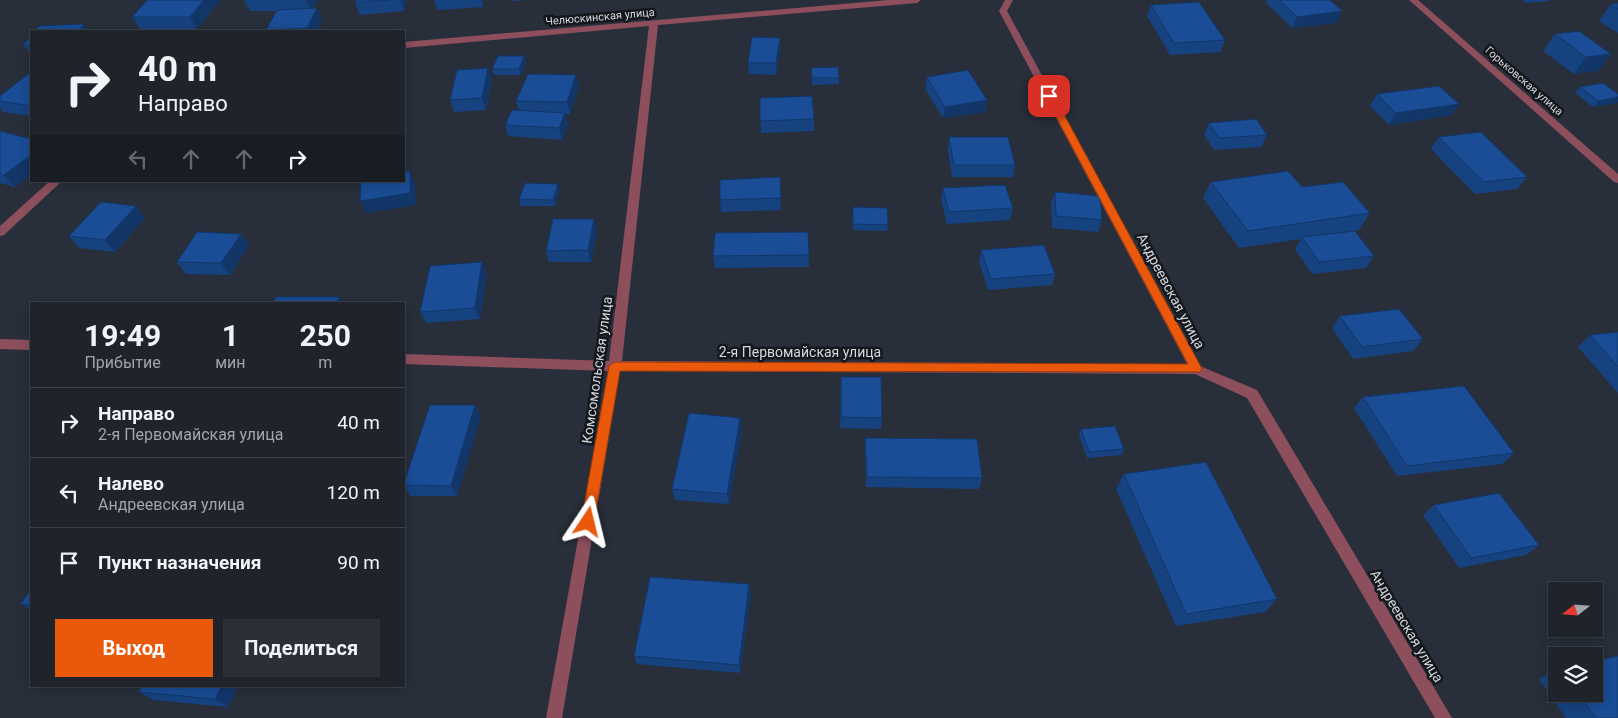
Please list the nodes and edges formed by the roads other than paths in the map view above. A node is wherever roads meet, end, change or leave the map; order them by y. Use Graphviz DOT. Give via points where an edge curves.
graph roads {
  1 [pos="917,0"];
  2 [pos="1009,0"];
  3 [pos="1413,0"];
  4 [pos="654,23"];
  5 [pos="405,45"];
  6 [pos="1618,180"];
  7 [pos="56,182"];
  8 [pos="1,229"];
  9 [pos="0,344"];
  10 [pos="30,345"];
  11 [pos="405,358"];
  12 [pos="615,366"];
  13 [pos="1196,369"];
  14 [pos="554,718"];
  15 [pos="1444,718"];
  1 -- 4 [label="street, Челюскинская улица"];
  2 -- 13 [label="street, Андреевская улица" via="1003,11"];
  3 -- 6 [label="street, Горьковская улица"];
  4 -- 5 [label="street, Челюскинская улица"];
  4 -- 12 [label="street, Комсомольская улица"];
  7 -- 8 [label="street"];
  9 -- 10 [label="street"];
  11 -- 12 [label="street, 2-я Первомайская улица"];
  12 -- 13 [label="street, 2-я Первомайская улица"];
  12 -- 14 [label="street, Комсомольская улица"];
  13 -- 15 [label="street, Андреевская улица" via="1252,394"];
}
